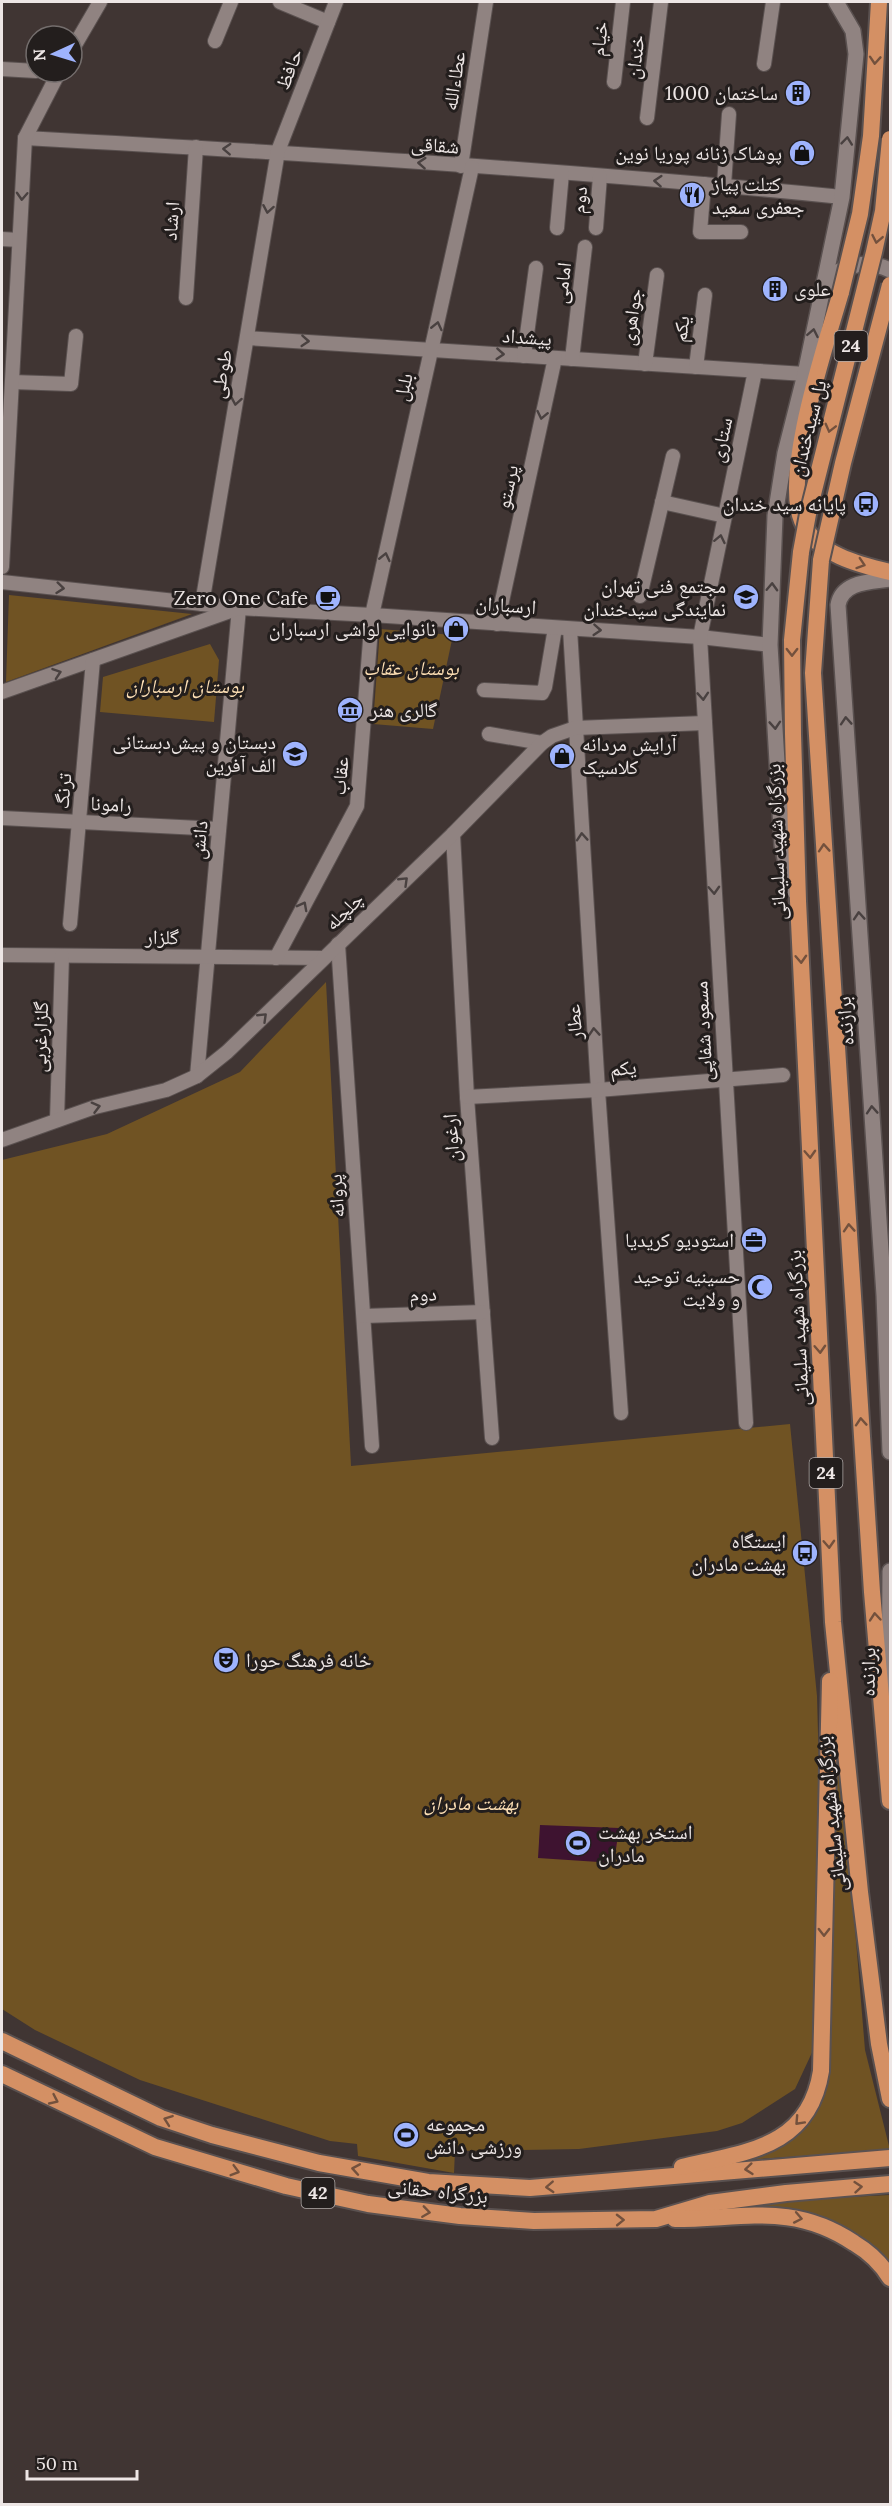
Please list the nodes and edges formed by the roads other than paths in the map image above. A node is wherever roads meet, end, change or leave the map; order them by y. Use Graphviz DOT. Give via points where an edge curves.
graph roads {
  1 [pos="100,2"];
  2 [pos="231,2"];
  3 [pos="280,2"];
  4 [pos="336,2"];
  5 [pos="486,2"];
  6 [pos="623,2"];
  7 [pos="661,2"];
  8 [pos="773,2"];
  9 [pos="836,2"];
  10 [pos="879,2"];
  11 [pos="328,22"];
  12 [pos="84,29"];
  13 [pos="214,41"];
  14 [pos="764,64"];
  15 [pos="2,69"];
  16 [pos="24,70"];
  17 [pos="614,82"];
  18 [pos="53,84"];
  19 [pos="729,114"];
  20 [pos="647,118"];
  21 [pos="25,138"];
  22 [pos="891,139"];
  23 [pos="196,147"];
  24 [pos="278,152"];
  25 [pos="467,166"];
  26 [pos="562,174"];
  27 [pos="600,176"];
  28 [pos="704,184"];
  29 [pos="724,185"];
  30 [pos="842,197"];
  31 [pos="558,228"];
  32 [pos="596,228"];
  33 [pos="741,232"];
  34 [pos="2,239"];
  35 [pos="20,240"];
  36 [pos="585,247"];
  37 [pos="536,268"];
  38 [pos="891,270"];
  39 [pos="657,275"];
  40 [pos="891,285"];
  41 [pos="821,291"];
  42 [pos="705,295"];
  43 [pos="186,298"];
  44 [pos="76,336"];
  45 [pos="247,338"];
  46 [pos="431,350"];
  47 [pos="524,356"];
  48 [pos="555,358"];
  49 [pos="573,359"];
  50 [pos="645,364"];
  51 [pos="696,368"];
  52 [pos="755,371"];
  53 [pos="805,374"];
  54 [pos="12,382"];
  55 [pos="673,456"];
  56 [pos="662,502"];
  57 [pos="725,516"];
  58 [pos="801,552"];
  59 [pos="2,567"];
  60 [pos="891,572"];
  61 [pos="891,579"];
  62 [pos="2,582"];
  63 [pos="640,596"];
  64 [pos="202,604"];
  65 [pos="239,608"];
  66 [pos="372,615"];
  67 [pos="497,624"];
  68 [pos="555,628"];
  69 [pos="570,629"];
  70 [pos="700,637"];
  71 [pos="770,645"];
  72 [pos="93,660"];
  73 [pos="484,690"];
  74 [pos="2,692"];
  75 [pos="705,723"];
  76 [pos="575,728"];
  77 [pos="489,734"];
  78 [pos="542,743"];
  79 [pos="2,818"];
  80 [pos="80,822"];
  81 [pos="219,829"];
  82 [pos="453,834"];
  83 [pos="798,901"];
  84 [pos="69,924"];
  85 [pos="338,944"];
  86 [pos="2,956"];
  87 [pos="62,956"];
  88 [pos="208,957"];
  89 [pos="276,958"];
  90 [pos="323,958"];
  91 [pos="783,1075"];
  92 [pos="197,1076"];
  93 [pos="725,1080"];
  94 [pos="598,1090"];
  95 [pos="467,1097"];
  96 [pos="57,1120"];
  97 [pos="2,1140"];
  98 [pos="887,1294"];
  99 [pos="483,1312"];
  100 [pos="364,1316"];
  101 [pos="621,1413"];
  102 [pos="747,1423"];
  103 [pos="492,1438"];
  104 [pos="372,1446"];
  105 [pos="891,1452"];
  106 [pos="891,1571"];
  107 [pos="833,1622"];
  108 [pos="888,1774"];
  109 [pos="891,1801"];
  110 [pos="2,2042"];
  111 [pos="2,2074"];
  112 [pos="891,2099"];
  113 [pos="891,2158"];
  114 [pos="629,2179"];
  115 [pos="891,2184"];
  116 [pos="656,2219"];
  117 [pos="891,2278"];
  1 -- 12 [label="street"];
  2 -- 13 [label="street"];
  3 -- 11 [label="street"];
  4 -- 11 [label="street, حافظ"];
  5 -- 25 [label="street, عطاءالله"];
  6 -- 17 [label="street, خیام"];
  7 -- 20 [label="street, خندان"];
  8 -- 14 [label="street"];
  30 -- 9 [label="main road, one-way" via="856,54 853,31"];
  10 -- 60 [label="highway, one-way, bridge" via="871,136 860,214 817,374 796,472 796,497 802,523 817,541 839,557"];
  11 -- 24 [label="street, حافظ"];
  15 -- 16 [label="street"];
  18 -- 21 [label="street"];
  19 -- 29 [label="street"];
  21 -- 23 [label="street, شقاقی"];
  21 -- 35 [label="street, one-way"];
  22 -- 58 [label="highway, پل سیدخندان / 24, one-way, bridge" via="883,211"];
  24 -- 23 [label="street, شقاقی, one-way"];
  23 -- 43 [label="street, ارشاد"];
  25 -- 24 [label="street, شقاقی, one-way"];
  24 -- 45 [label="street, طوطی, one-way"];
  25 -- 26 [label="street, شقاقی"];
  46 -- 25 [label="street, بلبل, one-way"];
  26 -- 27 [label="street, شقاقی"];
  26 -- 31 [label="street"];
  28 -- 27 [label="street, شقاقی, one-way"];
  27 -- 32 [label="street, دوم"];
  28 -- 29 [label="street, شقاقی"];
  28 -- 33 [label="street" via="700,232"];
  29 -- 30 [label="street, شقاقی"];
  30 -- 41 [label="main road"];
  34 -- 35 [label="street"];
  35 -- 54 [label="street"];
  36 -- 49 [label="street, امامی"];
  37 -- 47 [label="street"];
  38 -- 41 [label="main road" via="871,263 852,266 833,274"];
  39 -- 50 [label="street, جواهری"];
  108 -- 40 [label="highway, 24, one-way, bridge" via="813,674 821,560"];
  53 -- 41 [label="main road, one-way"];
  42 -- 51 [label="street, یکم"];
  44 -- 54 [label="street" via="71,384"];
  45 -- 46 [label="street, پیشداد, one-way"];
  45 -- 64 [label="street, طوطی, one-way"];
  46 -- 47 [label="street, پیشداد, one-way"];
  66 -- 46 [label="street, بلبل, one-way"];
  47 -- 48 [label="street, پیشداد"];
  48 -- 49 [label="street, پیشداد"];
  48 -- 67 [label="street, پرستو, one-way"];
  49 -- 50 [label="street, پیشداد"];
  50 -- 51 [label="street, پیشداد"];
  51 -- 52 [label="street, پیشداد"];
  52 -- 53 [label="street, پیشداد"];
  52 -- 57 [label="street, ستاری"];
  71 -- 53 [label="main road, one-way" via="778,486"];
  54 -- 59 [label="street"];
  55 -- 56 [label="street"];
  56 -- 57 [label="street"];
  56 -- 63 [label="street"];
  70 -- 57 [label="street, ستاری, one-way"];
  58 -- 83 [label="highway, بزرگراه شهید سلیمانی / 24, one-way" via="792,640"];
  98 -- 61 [label="main road, برازنده, one-way" via="838,605 845,590 861,583"];
  62 -- 64 [label="street, ارسباران, one-way"];
  64 -- 65 [label="street, ارسباران"];
  65 -- 66 [label="street, ارسباران"];
  65 -- 72 [label="street, ارسباران"];
  65 -- 81 [label="street, دانش"];
  66 -- 67 [label="street, ارسباران"];
  89 -- 66 [label="street, عقاب, one-way" via="357,806"];
  67 -- 68 [label="street, ارسباران"];
  68 -- 69 [label="street, ارسباران"];
  68 -- 73 [label="street" via="542,693"];
  69 -- 70 [label="street, ارسباران, one-way"];
  69 -- 76 [label="street, عطار"];
  70 -- 71 [label="street, ارسباران"];
  70 -- 75 [label="street, مسعود شفاپی, one-way"];
  71 -- 83 [label="main road, one-way" via="782,845"];
  74 -- 72 [label="street, ارسباران, one-way"];
  72 -- 80 [label="street, ترنگ"];
  75 -- 76 [label="street, چلچله"];
  75 -- 93 [label="street, مسعود شفاپی, one-way"];
  76 -- 78 [label="street, چلچله"];
  94 -- 76 [label="street, عطار, one-way"];
  77 -- 78 [label="street"];
  78 -- 82 [label="street, چلچله"];
  79 -- 80 [label="street, رامونا"];
  80 -- 81 [label="street, رامونا"];
  80 -- 84 [label="street, ترنگ"];
  81 -- 88 [label="street, دانش"];
  85 -- 82 [label="street, چلچله, one-way"];
  82 -- 95 [label="street, ارغوان"];
  83 -- 107 [label="highway, بزرگراه شهید سلیمانی / 24, one-way"];
  85 -- 90 [label="street, چلچله"];
  85 -- 100 [label="street, پروانه"];
  86 -- 87 [label="street, گلزار"];
  87 -- 88 [label="street, گلزار"];
  87 -- 96 [label="street, گلزارغربی"];
  88 -- 89 [label="street, گلزار"];
  88 -- 92 [label="street, دانش"];
  89 -- 90 [label="street, گلزار"];
  92 -- 90 [label="street, چلچله, one-way" via="228,1052"];
  91 -- 93 [label="street, یکم"];
  96 -- 92 [label="street, چلچله, one-way" via="166,1090"];
  93 -- 94 [label="street, یکم"];
  93 -- 102 [label="street, مسعود شفاپی"];
  94 -- 95 [label="street, یکم"];
  94 -- 101 [label="street, عطار"];
  95 -- 99 [label="street, ارغوان"];
  96 -- 97 [label="street, چلچله"];
  98 -- 105 [label="main road, برازنده"];
  99 -- 100 [label="street, دوم"];
  99 -- 103 [label="street, ارغوان"];
  100 -- 104 [label="street, پروانه"];
  106 -- 108 [label="main road, برازنده"];
  107 -- 112 [label="highway, بزرگراه شهید سلیمانی / 24" via="860,1892 879,2044"];
  107 -- 114 [label="highway, one-way" via="818,2093 810,2109 785,2136 764,2146"];
  108 -- 109 [label="highway, 24"];
  114 -- 110 [label="highway, بزرگراه حقانی / 42, one-way" via="494,2187 428,2182 319,2163 161,2118"];
  111 -- 116 [label="highway, بزرگراه حقانی / 42, one-way" via="155,2148 286,2186 368,2204 462,2216 534,2221"];
  113 -- 114 [label="highway, بزرگراه حقانی / 42, one-way"];
  116 -- 115 [label="highway, بزرگراه حقانی / 42, one-way" via="710,2203"];
  116 -- 117 [label="highway, one-way" via="796,2217 837,2231 868,2252"];
}
